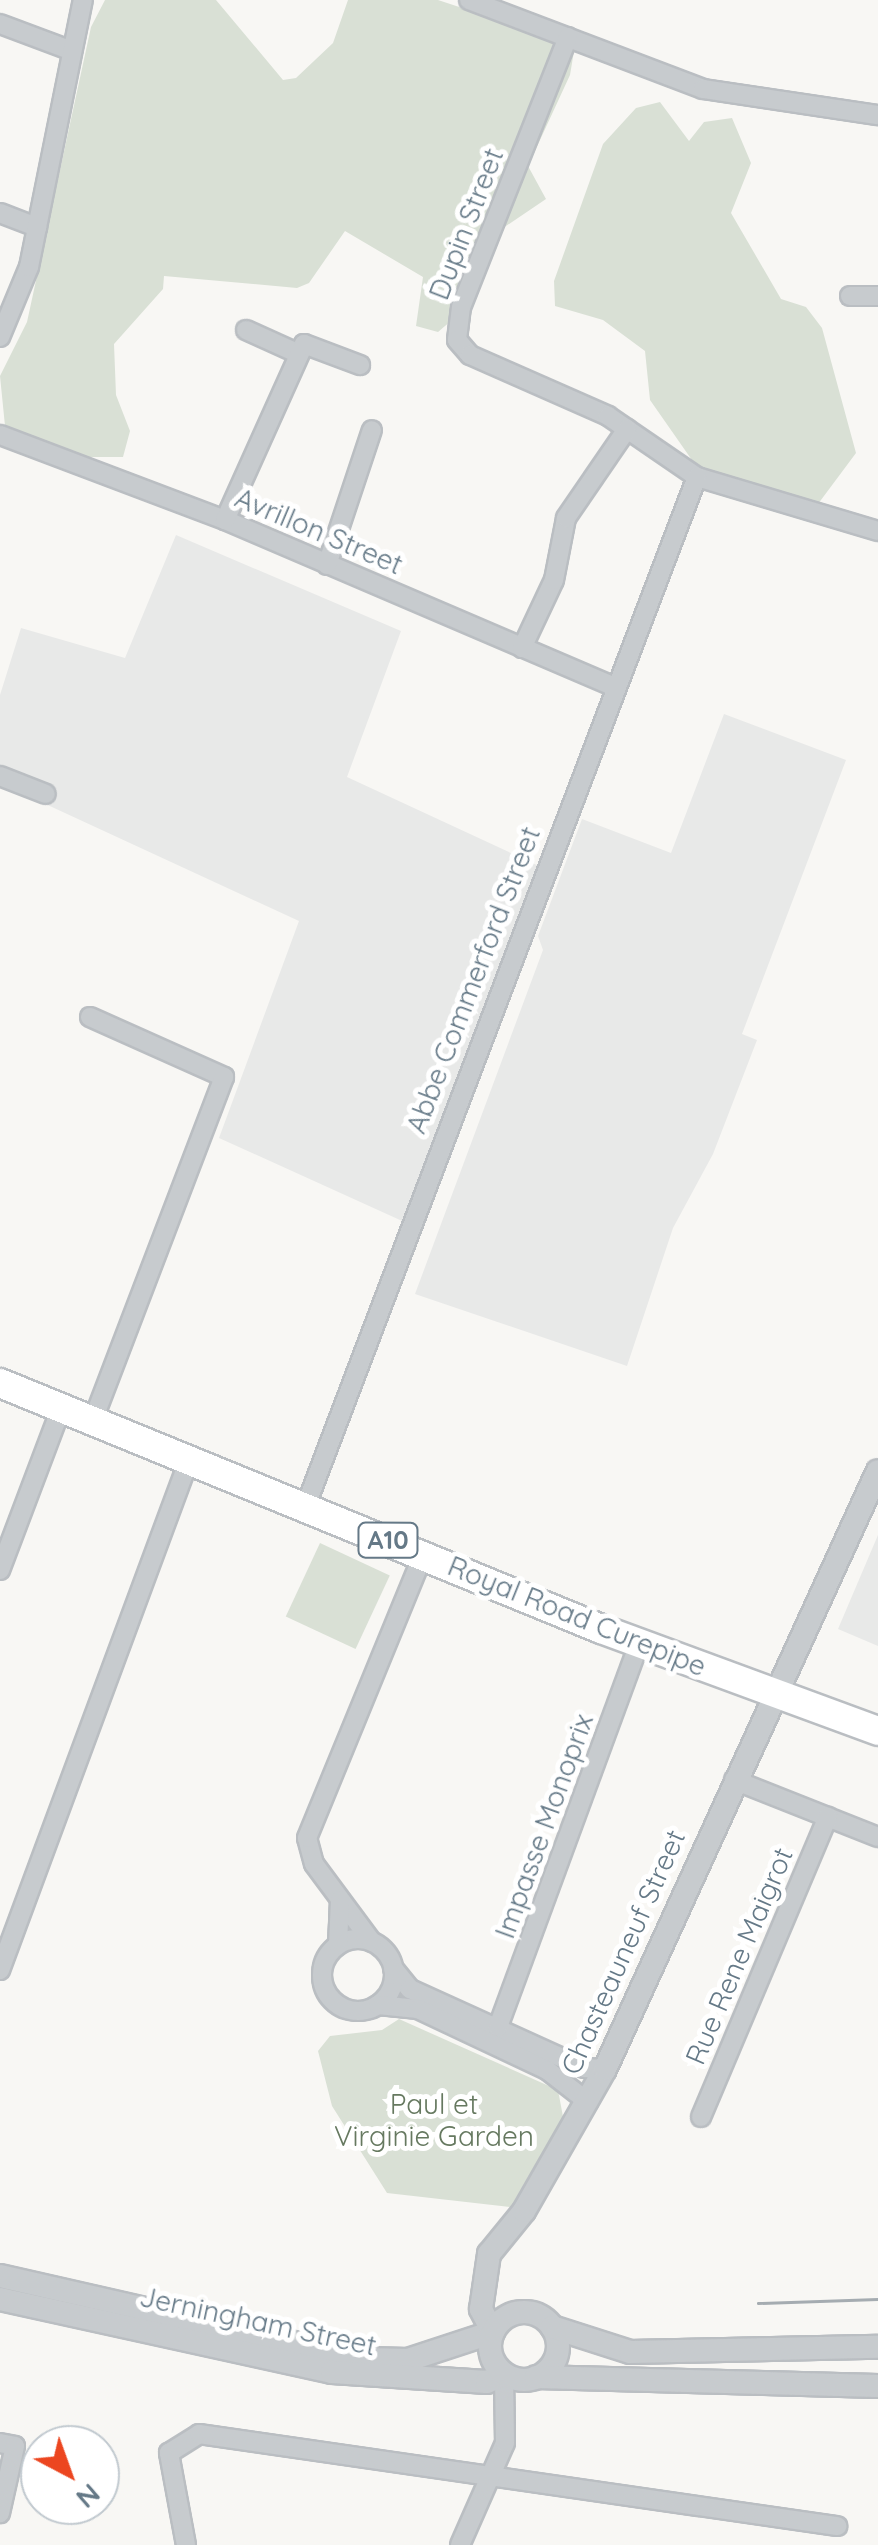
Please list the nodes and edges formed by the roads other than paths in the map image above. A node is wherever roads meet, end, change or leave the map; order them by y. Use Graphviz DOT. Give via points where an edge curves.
graph roads {
  1 [pos="83,0"];
  2 [pos="469,0"];
  3 [pos="0,24"];
  4 [pos="568,37"];
  5 [pos="67,48"];
  6 [pos="878,116"];
  7 [pos="0,213"];
  8 [pos="37,227"];
  9 [pos="850,296"];
  10 [pos="878,296"];
  11 [pos="246,330"];
  12 [pos="0,337"];
  13 [pos="298,353"];
  14 [pos="360,365"];
  15 [pos="627,429"];
  16 [pos="372,430"];
  17 [pos="0,435"];
  18 [pos="697,477"];
  19 [pos="225,520"];
  20 [pos="878,532"];
  21 [pos="328,564"];
  22 [pos="522,648"];
  23 [pos="612,686"];
  24 [pos="0,776"];
  25 [pos="46,794"];
  26 [pos="90,1017"];
  27 [pos="0,1383"];
  28 [pos="62,1406"];
  29 [pos="94,1420"];
  30 [pos="188,1460"];
  31 [pos="878,1470"];
  32 [pos="306,1504"];
  33 [pos="423,1556"];
  34 [pos="0,1570"];
  35 [pos="639,1644"];
  36 [pos="778,1694"];
  37 [pos="878,1731"];
  38 [pos="734,1780"];
  39 [pos="828,1816"];
  40 [pos="878,1837"];
  41 [pos="340,1900"];
  42 [pos="372,1942"];
  43 [pos="338,1945"];
  44 [pos="393,1968"];
  45 [pos="0,1970"];
  46 [pos="378,2005"];
  47 [pos="498,2027"];
  48 [pos="605,2069"];
  49 [pos="588,2102"];
  50 [pos="701,2117"];
  51 [pos="0,2276"];
  52 [pos="485,2280"];
  53 [pos="0,2299"];
  54 [pos="518,2312"];
  55 [pos="552,2326"];
  56 [pos="492,2332"];
  57 [pos="878,2347"];
  58 [pos="504,2374"];
  59 [pos="536,2377"];
  60 [pos="878,2386"];
  61 [pos="8,2445"];
  62 [pos="490,2476"];
  63 [pos="0,2513"];
  64 [pos="837,2526"];
  65 [pos="186,2545"];
  66 [pos="460,2545"];
  1 -- 5 [label="street"];
  2 -- 4 [label="street"];
  3 -- 5 [label="street"];
  4 -- 6 [label="street" via="702,89"];
  4 -- 15 [label="street, Dupin Street" via="461,307 457,340 470,355"];
  5 -- 8 [label="street"];
  7 -- 8 [label="street"];
  8 -- 12 [label="street"];
  9 -- 10 [label="street"];
  11 -- 13 [label="street"];
  13 -- 14 [label="street" via="304,344"];
  13 -- 19 [label="street"];
  15 -- 18 [label="street, Dupin Street"];
  15 -- 22 [label="street" via="566,518 554,580"];
  16 -- 21 [label="street"];
  17 -- 19 [label="street, Avrillon Street"];
  18 -- 20 [label="street, Dupin Street"];
  18 -- 23 [label="street, Abbe Commerford Street"];
  19 -- 21 [label="street, Avrillon Street"];
  21 -- 22 [label="street, Avrillon Street"];
  22 -- 23 [label="street, Avrillon Street"];
  23 -- 32 [label="street, Abbe Commerford Street"];
  24 -- 25 [label="street"];
  26 -- 29 [label="street" via="224,1078"];
  27 -- 28 [label="main road, Royal Road Curepipe / A10"];
  28 -- 29 [label="main road, Royal Road Curepipe / A10"];
  28 -- 34 [label="street"];
  29 -- 30 [label="main road, Royal Road Curepipe / A10"];
  30 -- 32 [label="main road, Royal Road Curepipe / A10"];
  30 -- 45 [label="street"];
  31 -- 36 [label="street, Chasteauneuf Street"];
  32 -- 33 [label="main road, Royal Road Curepipe / A10"];
  33 -- 35 [label="main road, Royal Road Curepipe / A10"];
  33 -- 41 [label="street" via="307,1838"];
  35 -- 36 [label="main road, Royal Road Curepipe / A10"];
  35 -- 47 [label="street, Impasse Monoprix"];
  36 -- 37 [label="main road, Royal Road Curepipe / A10"];
  36 -- 38 [label="street, Chasteauneuf Street"];
  38 -- 39 [label="street"];
  38 -- 48 [label="street, Chasteauneuf Street"];
  39 -- 40 [label="street"];
  39 -- 50 [label="street, Rue Rene Maigrot"];
  41 -- 42 [label="street"];
  41 -- 43 [label="street"];
  42 -- 43 [label="street"];
  42 -- 44 [label="street"];
  43 -- 46 [label="street" via="322,1975 329,1997 347,2010"];
  44 -- 46 [label="street" via="391,1989"];
  44 -- 47 [label="street" via="410,1989"];
  46 -- 49 [label="street" via="418,2009 546,2070"];
  47 -- 48 [label="street" via="584,2068"];
  48 -- 49 [label="street, Chasteauneuf Street"];
  49 -- 52 [label="street, Chasteauneuf Street" via="489,2254"];
  51 -- 56 [label="street, Jerningham Street" via="365,2359 408,2360"];
  52 -- 54 [label="street" via="496,2306"];
  52 -- 56 [label="street" via="482,2316"];
  53 -- 58 [label="street, Jerningham Street" via="345,2374 487,2382"];
  54 -- 55 [label="street"];
  54 -- 56 [label="street"];
  55 -- 57 [label="street" via="630,2352"];
  55 -- 59 [label="street" via="556,2355"];
  56 -- 58 [label="street" via="491,2355"];
  58 -- 59 [label="street"];
  58 -- 62 [label="street" via="505,2443"];
  59 -- 60 [label="street"];
  61 -- 63 [label="street"];
  62 -- 64 [label="street"];
  62 -- 65 [label="street" via="198,2434 169,2454"];
  62 -- 66 [label="street"];
}
